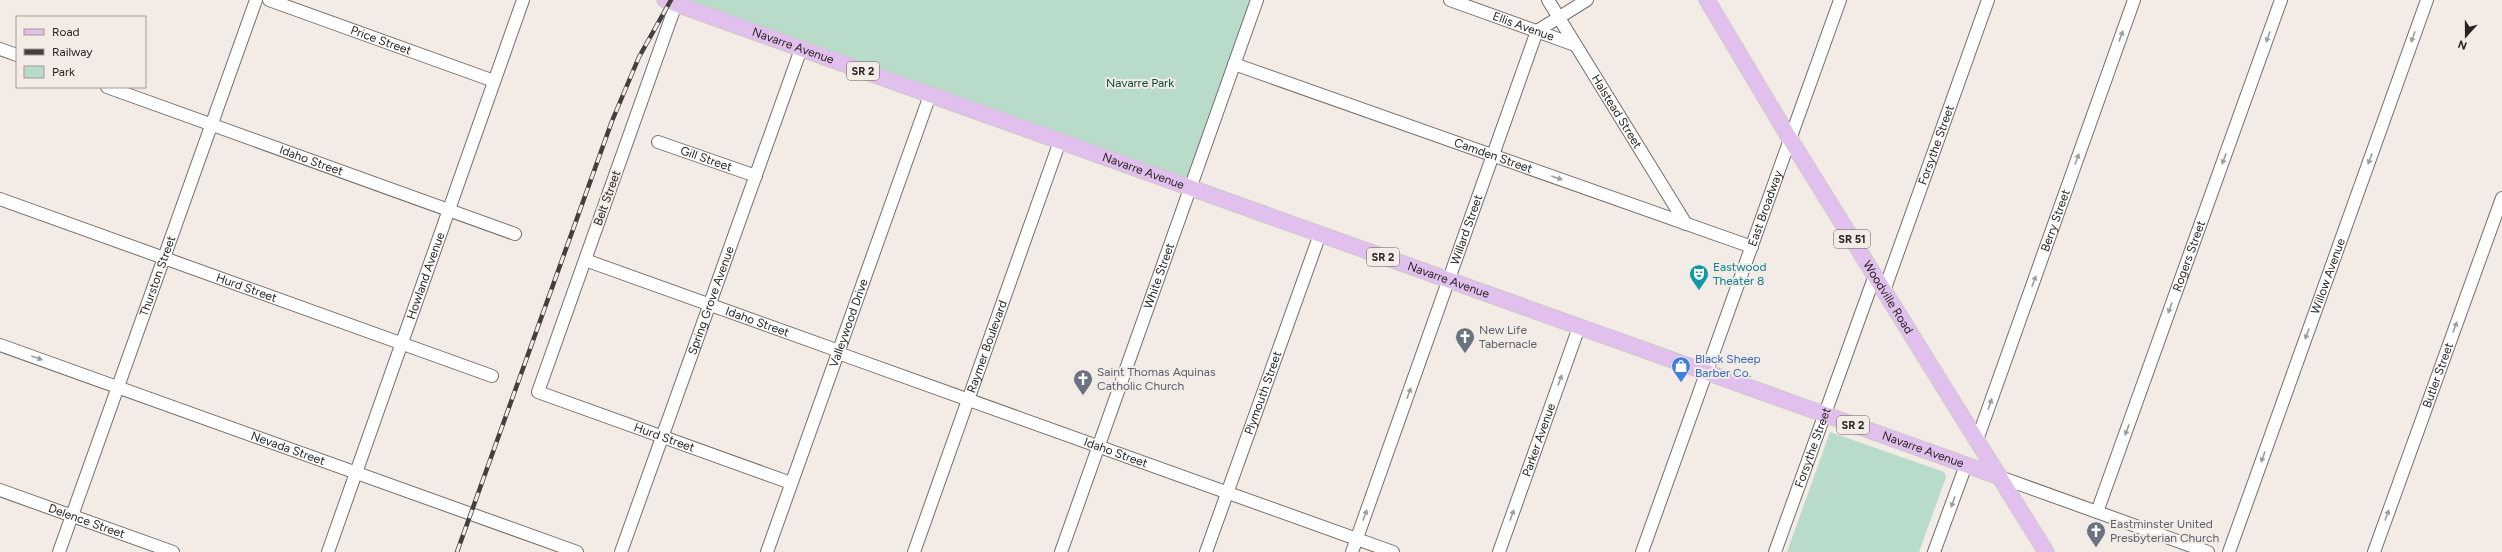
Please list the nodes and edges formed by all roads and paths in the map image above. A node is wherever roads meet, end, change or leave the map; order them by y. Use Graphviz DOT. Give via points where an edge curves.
graph roads {
  1 [pos="256,0"];
  2 [pos="269,0"];
  3 [pos="523,0"];
  4 [pos="1257,0"];
  5 [pos="1450,0"];
  6 [pos="1548,0"];
  7 [pos="1587,0"];
  8 [pos="1707,0"];
  9 [pos="1840,0"];
  10 [pos="1988,0"];
  11 [pos="2134,0"];
  12 [pos="2281,0"];
  13 [pos="2427,0"];
  14 [pos="671,2"];
  15 [pos="1559,17"];
  16 [pos="1537,31"];
  17 [pos="1575,45"];
  18 [pos="0,49"];
  19 [pos="801,49"];
  20 [pos="16,55"];
  21 [pos="1234,64"];
  22 [pos="494,81"];
  23 [pos="110,88"];
  24 [pos="930,95"];
  25 [pos="212,124"];
  26 [pos="1790,139"];
  27 [pos="1060,141"];
  28 [pos="658,142"];
  29 [pos="1493,156"];
  30 [pos="756,176"];
  31 [pos="1191,188"];
  32 [pos="2502,198"];
  33 [pos="0,199"];
  34 [pos="449,210"];
  35 [pos="1686,224"];
  36 [pos="516,234"];
  37 [pos="1320,234"];
  38 [pos="1752,247"];
  39 [pos="164,258"];
  40 [pos="585,260"];
  41 [pos="1874,275"];
  42 [pos="1449,280"];
  43 [pos="1884,291"];
  44 [pos="710,305"];
  45 [pos="1579,327"];
  46 [pos="402,344"];
  47 [pos="0,345"];
  48 [pos="838,352"];
  49 [pos="1707,373"];
  50 [pos="492,376"];
  51 [pos="118,387"];
  52 [pos="538,392"];
  53 [pos="968,401"];
  54 [pos="1825,415"];
  55 [pos="662,436"];
  56 [pos="1977,440"];
  57 [pos="1098,448"];
  58 [pos="1966,465"];
  59 [pos="356,473"];
  60 [pos="2000,477"];
  61 [pos="791,483"];
  62 [pos="0,490"];
  63 [pos="1227,494"];
  64 [pos="2097,512"];
  65 [pos="72,516"];
  66 [pos="1357,539"];
  67 [pos="2192,548"];
  68 [pos="59,552"];
  69 [pos="173,552"];
  70 [pos="328,552"];
  71 [pos="577,552"];
  72 [pos="621,552"];
  73 [pos="766,552"];
  74 [pos="914,552"];
  75 [pos="1061,552"];
  76 [pos="1206,552"];
  77 [pos="1352,552"];
  78 [pos="1393,552"];
  79 [pos="1499,552"];
  80 [pos="1642,552"];
  81 [pos="1775,552"];
  82 [pos="1934,552"];
  83 [pos="2046,552"];
  84 [pos="2208,552"];
  85 [pos="2229,552"];
  86 [pos="2374,552"];
  1 -- 25 [label="street, Thurston Street"];
  2 -- 22 [label="street, Price Street"];
  3 -- 22 [label="street, Howland Avenue"];
  4 -- 21 [label="street, White Street"];
  5 -- 16 [label="street, Ellis Avenue"];
  6 -- 15 [label="street, Halstead Street"];
  7 -- 15 [label="street"];
  8 -- 26 [label="main road, Woodville Road / SR 51"];
  9 -- 26 [label="street, East Broadway"];
  10 -- 43 [label="street, Forsythe Street"];
  56 -- 11 [label="street, Berry Street, one-way"];
  12 -- 64 [label="street, Rogers Street, one-way"];
  13 -- 85 [label="street, Willow Avenue, one-way"];
  14 -- 19 [label="main road, Navarre Avenue / SR 2"];
  14 -- 40 [label="street, Belt Street"];
  15 -- 16 [label="street"];
  15 -- 17 [label="street, Halstead Street"];
  16 -- 17 [label="street, Ellis Avenue"];
  16 -- 29 [label="street, Willard Street"];
  17 -- 35 [label="street, Halstead Street"];
  18 -- 20 [label="street"];
  19 -- 24 [label="main road, Navarre Avenue / SR 2"];
  19 -- 30 [label="street, Spring Grove Avenue"];
  21 -- 29 [label="street, Camden Street"];
  21 -- 31 [label="street, White Street"];
  22 -- 34 [label="street, Howland Avenue"];
  23 -- 25 [label="street, Idaho Street"];
  24 -- 27 [label="main road, Navarre Avenue / SR 2"];
  24 -- 48 [label="street, Valleywood Drive"];
  25 -- 34 [label="street, Idaho Street"];
  25 -- 39 [label="street, Thurston Street"];
  26 -- 38 [label="street, East Broadway"];
  26 -- 41 [label="main road, Woodville Road / SR 51"];
  27 -- 31 [label="main road, Navarre Avenue / SR 2"];
  27 -- 53 [label="street, Raymer Boulevard"];
  28 -- 30 [label="street, Gill Street"];
  29 -- 35 [label="street, Camden Street, one-way"];
  29 -- 42 [label="street, Willard Street"];
  30 -- 44 [label="street, Spring Grove Avenue"];
  31 -- 37 [label="main road, Navarre Avenue / SR 2"];
  31 -- 57 [label="street, White Street"];
  86 -- 32 [label="street, Butler Street, one-way"];
  33 -- 39 [label="street, Hurd Street"];
  34 -- 36 [label="street, Idaho Street"];
  34 -- 46 [label="street, Howland Avenue"];
  35 -- 38 [label="street, Camden Street"];
  37 -- 42 [label="main road, Navarre Avenue / SR 2"];
  37 -- 63 [label="street, Plymouth Street"];
  38 -- 49 [label="street, East Broadway"];
  39 -- 46 [label="street, Hurd Street"];
  39 -- 51 [label="street, Thurston Street"];
  40 -- 44 [label="street, Idaho Street"];
  40 -- 52 [label="street, Belt Street"];
  41 -- 43 [label="main road, Woodville Road / SR 51"];
  41 -- 54 [label="street, Forsythe Street"];
  42 -- 45 [label="main road, Navarre Avenue / SR 2"];
  66 -- 42 [label="street, Willard Street, one-way"];
  43 -- 56 [label="main road, Woodville Road / SR 51"];
  44 -- 48 [label="street, Idaho Street"];
  44 -- 55 [label="street, Spring Grove Avenue"];
  45 -- 49 [label="main road, Navarre Avenue / SR 2"];
  79 -- 45 [label="street, Parker Avenue, one-way"];
  46 -- 50 [label="street, Hurd Street"];
  46 -- 59 [label="street, Howland Avenue"];
  47 -- 51 [label="street, Nevada Street, one-way"];
  48 -- 53 [label="street, Idaho Street"];
  48 -- 61 [label="street, Valleywood Drive"];
  49 -- 54 [label="main road, Navarre Avenue / SR 2"];
  49 -- 80 [label="street, East Broadway"];
  51 -- 59 [label="street, Nevada Street"];
  51 -- 65 [label="street, Thurston Street"];
  52 -- 55 [label="street, Hurd Street"];
  53 -- 57 [label="street, Idaho Street"];
  53 -- 74 [label="street, Raymer Boulevard"];
  54 -- 58 [label="main road, Navarre Avenue / SR 2"];
  54 -- 81 [label="street, Forsythe Street"];
  55 -- 61 [label="street, Hurd Street"];
  55 -- 72 [label="street, Spring Grove Avenue"];
  56 -- 60 [label="main road, Woodville Road / SR 51"];
  57 -- 63 [label="street, Idaho Street"];
  57 -- 75 [label="street, White Street"];
  58 -- 60 [label="main road, Navarre Avenue / SR 2"];
  58 -- 82 [label="street, one-way"];
  59 -- 70 [label="street, Howland Avenue"];
  59 -- 71 [label="street, Nevada Street"];
  60 -- 64 [label="street, Navarre Avenue"];
  60 -- 83 [label="main road, Woodville Road"];
  61 -- 73 [label="street, Valleywood Drive"];
  62 -- 65 [label="street, Delence Street"];
  63 -- 66 [label="street, Idaho Street"];
  63 -- 76 [label="street, Plymouth Street"];
  64 -- 67 [label="street, Navarre Avenue"];
  65 -- 68 [label="street, Thurston Street"];
  65 -- 69 [label="street, Delence Street"];
  66 -- 77 [label="street, Willard Street"];
  66 -- 78 [label="street, Idaho Street"];
  67 -- 84 [label="street, Navarre Avenue"];
}
